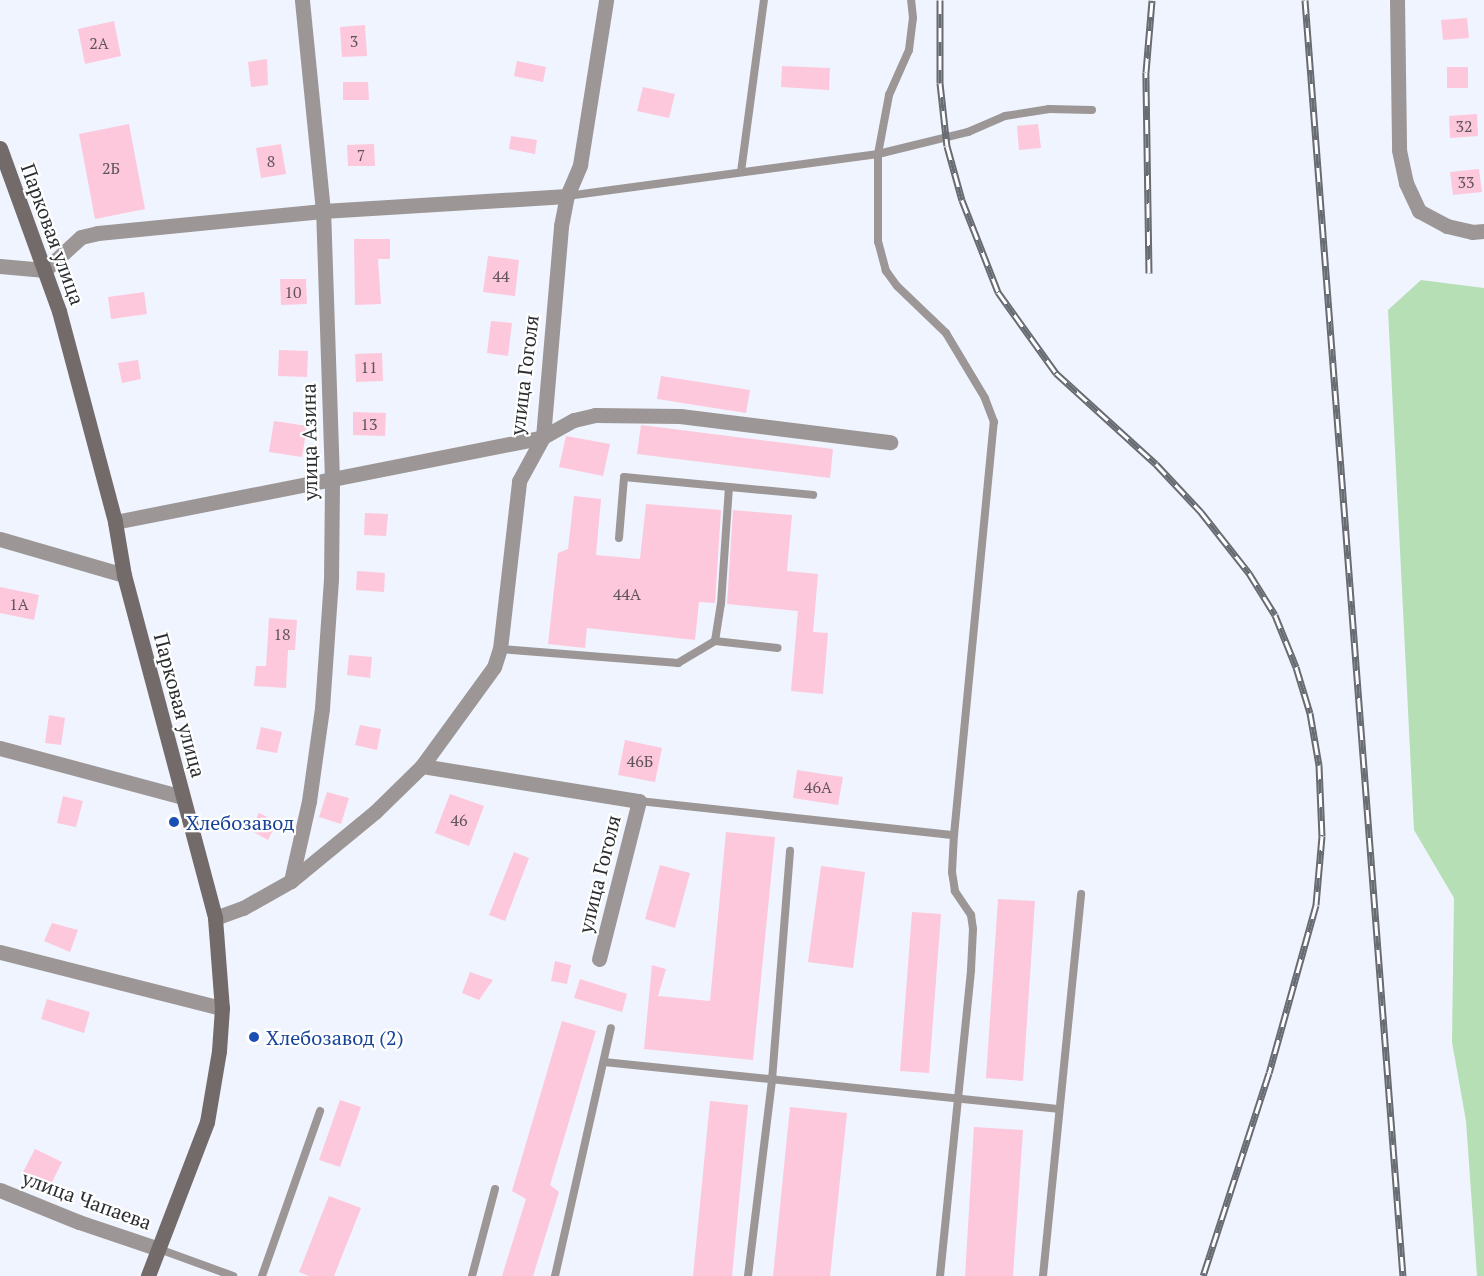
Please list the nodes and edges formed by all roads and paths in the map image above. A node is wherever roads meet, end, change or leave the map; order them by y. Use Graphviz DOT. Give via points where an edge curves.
graph roads {
  1 [pos="302,0"];
  2 [pos="606,0"];
  3 [pos="764,0"];
  4 [pos="911,0"];
  5 [pos="1397,0"];
  6 [pos="1092,110"];
  7 [pos="0,148"];
  8 [pos="878,154"];
  9 [pos="741,172"];
  10 [pos="567,196"];
  11 [pos="323,211"];
  12 [pos="1484,231"];
  13 [pos="0,266"];
  14 [pos="45,270"];
  15 [pos="543,437"];
  16 [pos="890,442"];
  17 [pos="332,479"];
  18 [pos="729,487"];
  19 [pos="813,495"];
  20 [pos="115,522"];
  21 [pos="619,538"];
  22 [pos="0,539"];
  23 [pos="124,575"];
  24 [pos="715,641"];
  25 [pos="778,648"];
  26 [pos="500,649"];
  27 [pos="0,748"];
  28 [pos="422,766"];
  29 [pos="183,797"];
  30 [pos="639,801"];
  31 [pos="954,835"];
  32 [pos="790,851"];
  33 [pos="291,881"];
  34 [pos="1081,894"];
  35 [pos="215,918"];
  36 [pos="0,952"];
  37 [pos="599,959"];
  38 [pos="222,1008"];
  39 [pos="611,1028"];
  40 [pos="604,1062"];
  41 [pos="772,1080"];
  42 [pos="958,1100"];
  43 [pos="1058,1109"];
  44 [pos="320,1110"];
  45 [pos="495,1189"];
  46 [pos="0,1190"];
  47 [pos="159,1249"];
  48 [pos="148,1276"];
  49 [pos="233,1276"];
  50 [pos="262,1276"];
  51 [pos="472,1276"];
  52 [pos="555,1276"];
  53 [pos="748,1276"];
  54 [pos="940,1276"];
  55 [pos="1043,1276"];
  1 -- 11 [label="street, улица Азина"];
  2 -- 10 [label="street, улица Гоголя" via="580,165"];
  3 -- 9 [label="lane"];
  4 -- 8 [label="lane" via="909,50 889,95"];
  5 -- 12 [label="street" via="1399,150 1406,183 1419,211 1447,226"];
  6 -- 8 [label="lane" via="1049,109 1005,116 968,132"];
  7 -- 14 [label="main road, Парковая улица"];
  8 -- 9 [label="lane"];
  8 -- 31 [label="lane" via="878,242 886,271 946,333 994,422"];
  9 -- 10 [label="lane"];
  10 -- 11 [label="street"];
  10 -- 15 [label="street, улица Гоголя"];
  11 -- 14 [label="street" via="98,233 81,237"];
  11 -- 17 [label="street, улица Азина"];
  13 -- 14 [label="street"];
  14 -- 20 [label="main road, Парковая улица"];
  15 -- 16 [label="street" via="574,420 595,415 659,415"];
  15 -- 17 [label="street"];
  15 -- 26 [label="street, улица Гоголя" via="519,481"];
  17 -- 20 [label="street"];
  17 -- 33 [label="street, улица Азина" via="331,580 322,708 309,801"];
  18 -- 19 [label="lane"];
  18 -- 21 [label="lane" via="624,477"];
  18 -- 24 [label="lane"];
  20 -- 23 [label="main road, Парковая улица"];
  22 -- 23 [label="street"];
  23 -- 29 [label="main road, Парковая улица"];
  24 -- 25 [label="lane"];
  24 -- 26 [label="lane" via="678,663"];
  26 -- 28 [label="street, улица Гоголя" via="494,668"];
  27 -- 29 [label="street"];
  28 -- 30 [label="street, улица Гоголя"];
  28 -- 33 [label="street, улица Гоголя" via="375,812"];
  29 -- 35 [label="main road, Парковая улица"];
  30 -- 31 [label="lane"];
  30 -- 37 [label="street, улица Гоголя"];
  31 -- 42 [label="lane" via="955,891 971,915 973,929"];
  32 -- 41 [label="lane"];
  33 -- 35 [label="street, улица Гоголя" via="243,908"];
  34 -- 43 [label="lane"];
  35 -- 38 [label="main road, Парковая улица"];
  36 -- 38 [label="street"];
  38 -- 47 [label="main road, Парковая улица" via="207,1122"];
  39 -- 40 [label="lane"];
  40 -- 41 [label="lane"];
  40 -- 52 [label="lane"];
  41 -- 42 [label="lane"];
  41 -- 53 [label="lane"];
  42 -- 43 [label="lane"];
  42 -- 54 [label="lane"];
  43 -- 55 [label="lane"];
  44 -- 50 [label="lane"];
  45 -- 51 [label="lane"];
  46 -- 47 [label="street, улица Чапаева"];
  47 -- 48 [label="main road, Парковая улица"];
  47 -- 49 [label="lane"];
}
